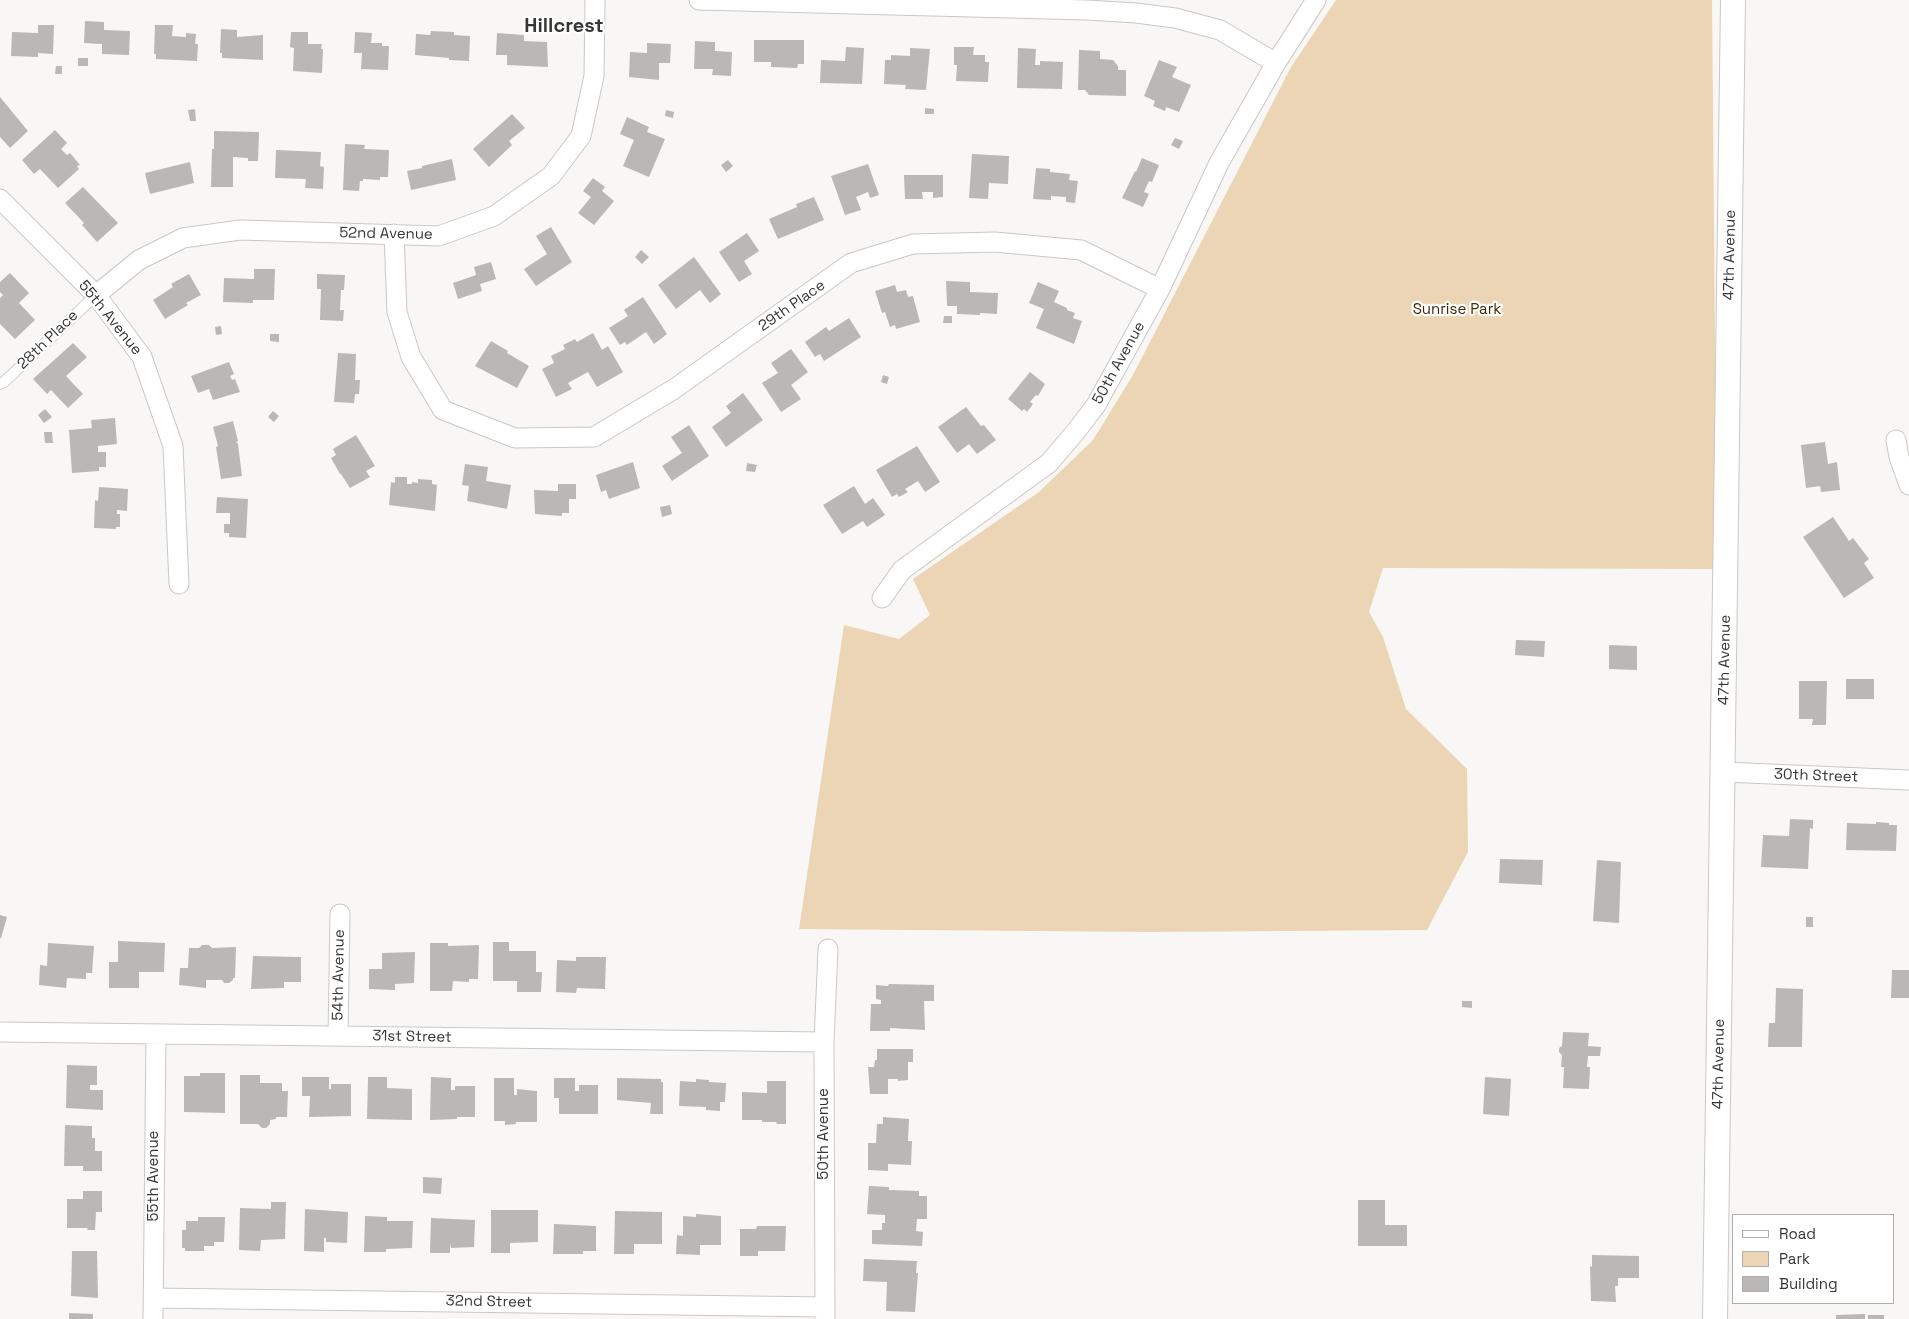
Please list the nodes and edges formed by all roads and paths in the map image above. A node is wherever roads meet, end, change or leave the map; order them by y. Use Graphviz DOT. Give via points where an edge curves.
graph roads {
  1 [pos="595,0"];
  2 [pos="699,0"];
  3 [pos="1316,0"];
  4 [pos="1733,0"];
  5 [pos="1276,63"];
  6 [pos="0,199"];
  7 [pos="394,234"];
  8 [pos="1160,289"];
  9 [pos="96,295"];
  10 [pos="0,384"];
  11 [pos="1896,440"];
  12 [pos="1909,485"];
  13 [pos="179,584"];
  14 [pos="882,598"];
  15 [pos="1724,772"];
  16 [pos="1909,780"];
  17 [pos="340,914"];
  18 [pos="828,949"];
  19 [pos="0,1032"];
  20 [pos="156,1034"];
  21 [pos="338,1036"];
  22 [pos="824,1042"];
  23 [pos="153,1298"];
  24 [pos="825,1313"];
  25 [pos="153,1319"];
  26 [pos="1715,1319"];
  1 -- 7 [label="street, 52nd Avenue" via="594,76 582,136 551,176 494,216 439,236"];
  2 -- 5 [label="street" via="1136,13 1175,18 1220,30"];
  3 -- 5 [label="street, 50th Avenue"];
  4 -- 15 [label="street, 47th Avenue"];
  5 -- 8 [label="street, 50th Avenue" via="1219,163"];
  6 -- 9 [label="street, 55th Avenue"];
  7 -- 8 [label="street, 29th Place" via="397,312 411,357 443,410 515,438 594,437 674,389 851,263 913,244 995,242 1081,250"];
  7 -- 9 [label="street, 52nd Avenue" via="240,230 183,238 140,260"];
  8 -- 14 [label="street, 50th Avenue" via="1096,405 1048,463 902,570"];
  9 -- 10 [label="lane, 28th Place"];
  9 -- 13 [label="street, 55th Avenue" via="142,357 173,446"];
  11 -- 12 [label="street"];
  15 -- 16 [label="street, 30th Street"];
  15 -- 26 [label="street, 47th Avenue"];
  17 -- 21 [label="street, 54th Avenue"];
  18 -- 22 [label="street, 50th Avenue"];
  19 -- 20 [label="street, 31st Street"];
  20 -- 21 [label="street, 31st Street"];
  20 -- 23 [label="street, 55th Avenue"];
  21 -- 22 [label="street, 31st Street"];
  22 -- 24 [label="street, 50th Avenue"];
  23 -- 24 [label="street, 32nd Street"];
  23 -- 25 [label="street, 55th Avenue"];
}
